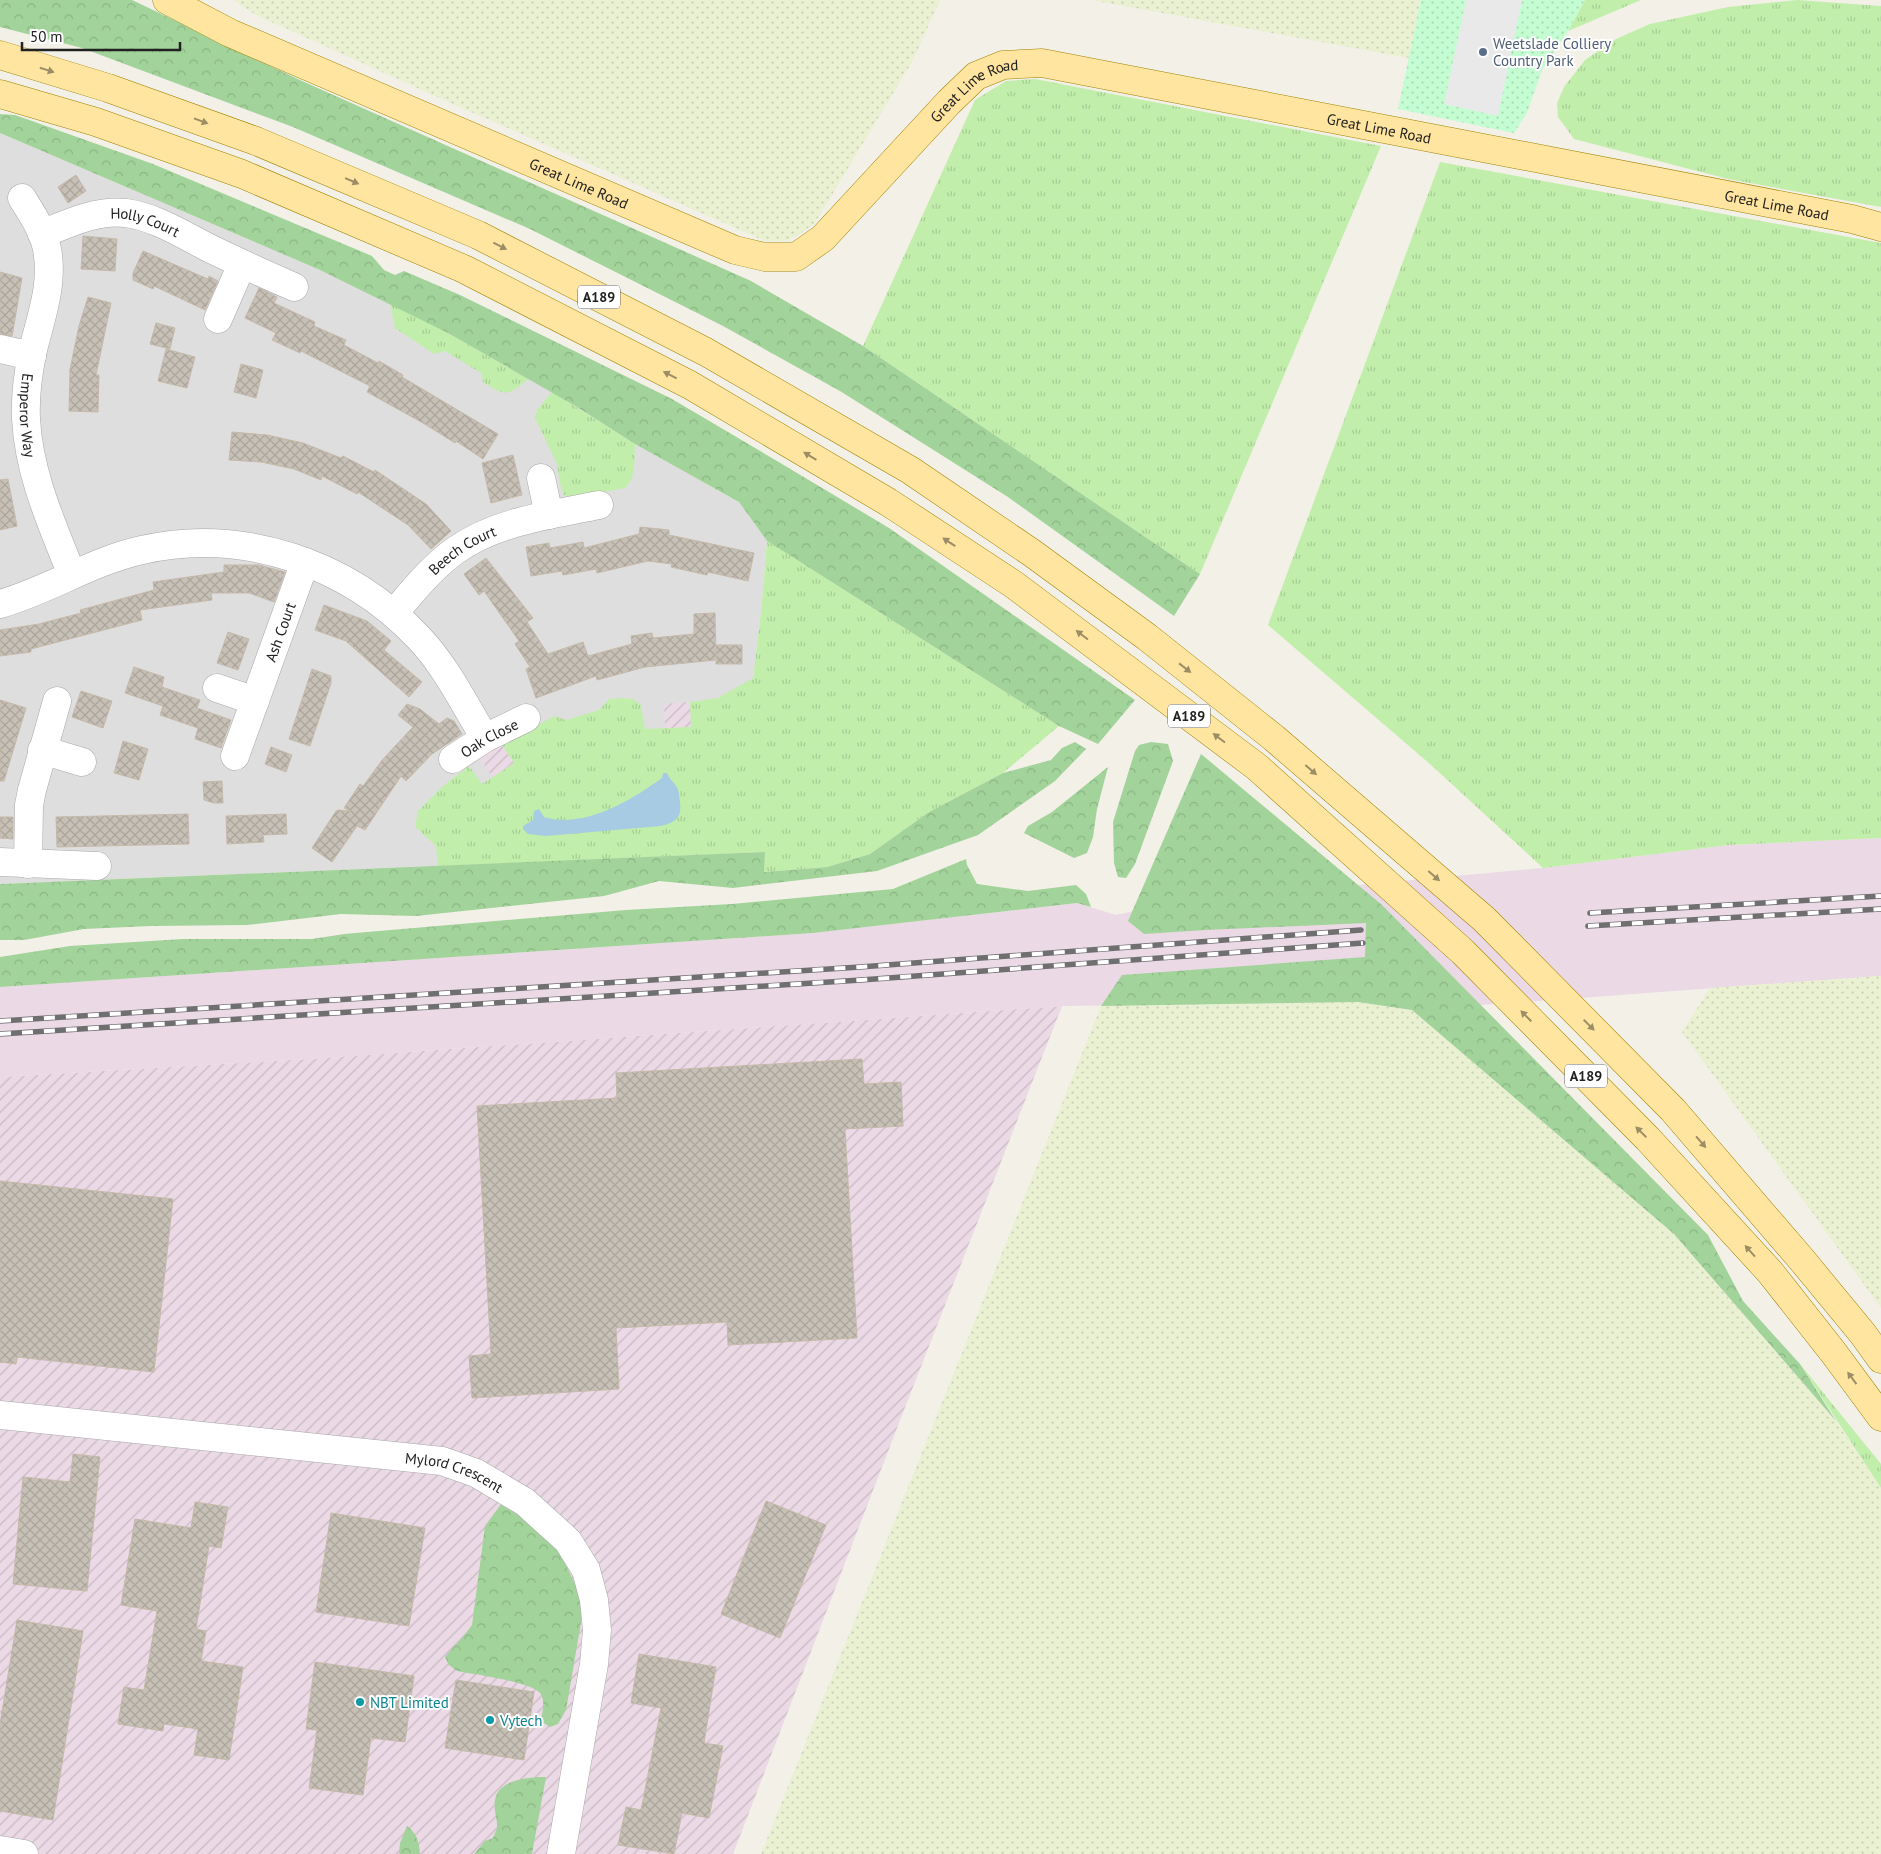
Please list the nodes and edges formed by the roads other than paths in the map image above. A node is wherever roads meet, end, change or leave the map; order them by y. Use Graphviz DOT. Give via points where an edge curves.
graph roads {
  1 [pos="166,0"];
  2 [pos="0,55"];
  3 [pos="0,94"];
  4 [pos="22,198"];
  5 [pos="1881,227"];
  6 [pos="42,234"];
  7 [pos="242,264"];
  8 [pos="294,287"];
  9 [pos="218,319"];
  10 [pos="0,350"];
  11 [pos="32,356"];
  12 [pos="540,478"];
  13 [pos="599,505"];
  14 [pos="548,515"];
  15 [pos="305,562"];
  16 [pos="72,575"];
  17 [pos="0,604"];
  18 [pos="394,614"];
  19 [pos="218,688"];
  20 [pos="57,701"];
  21 [pos="255,701"];
  22 [pos="526,718"];
  23 [pos="485,738"];
  24 [pos="42,750"];
  25 [pos="235,756"];
  26 [pos="453,759"];
  27 [pos="82,762"];
  28 [pos="0,862"];
  29 [pos="28,864"];
  30 [pos="98,866"];
  31 [pos="1881,1359"];
  32 [pos="0,1415"];
  33 [pos="1881,1417"];
  34 [pos="0,1850"];
  35 [pos="560,1851"];
  36 [pos="24,1854"];
  1 -- 5 [label="main road, Great Lime Road" via="230,34 735,250 765,257 796,258 823,238 976,76 1004,65 1042,63"];
  2 -- 31 [label="main road, A189, one-way" via="108,88 256,141 487,239 706,352 910,470 1032,553 1147,637 1274,738 1484,919 1673,1110"];
  33 -- 3 [label="main road, A189, one-way" via="1770,1272 1648,1140 1463,952 1258,767 1013,584 888,502 690,385 464,269 242,174 96,122"];
  4 -- 6 [label="street, Emperor Way"];
  6 -- 7 [label="street, Holly Court" via="90,216 137,215"];
  6 -- 11 [label="street, Emperor Way" via="47,249 48,286"];
  7 -- 8 [label="street, Holly Court"];
  7 -- 9 [label="street"];
  10 -- 11 [label="street"];
  11 -- 16 [label="street, Emperor Way" via="26,416 33,470 48,518"];
  12 -- 14 [label="street"];
  13 -- 14 [label="street, Beech Court"];
  14 -- 18 [label="street, Beech Court" via="497,529 456,551 422,581"];
  15 -- 16 [label="street" via="241,546 192,543 140,550"];
  15 -- 18 [label="street" via="358,586"];
  15 -- 21 [label="street, Ash Court"];
  16 -- 17 [label="street" via="32,594"];
  18 -- 23 [label="street" via="419,637 443,668"];
  19 -- 21 [label="street"];
  20 -- 24 [label="street"];
  21 -- 25 [label="street, Ash Court"];
  22 -- 23 [label="street, Oak Close"];
  23 -- 26 [label="street, Oak Close"];
  24 -- 27 [label="street"];
  24 -- 29 [label="street" via="29,805"];
  28 -- 29 [label="street"];
  29 -- 30 [label="street"];
  32 -- 35 [label="street, Mylord Crescent" via="442,1461 476,1473 525,1502 568,1541 586,1570 594,1600 597,1630 594,1664"];
  34 -- 36 [label="street"];
}
